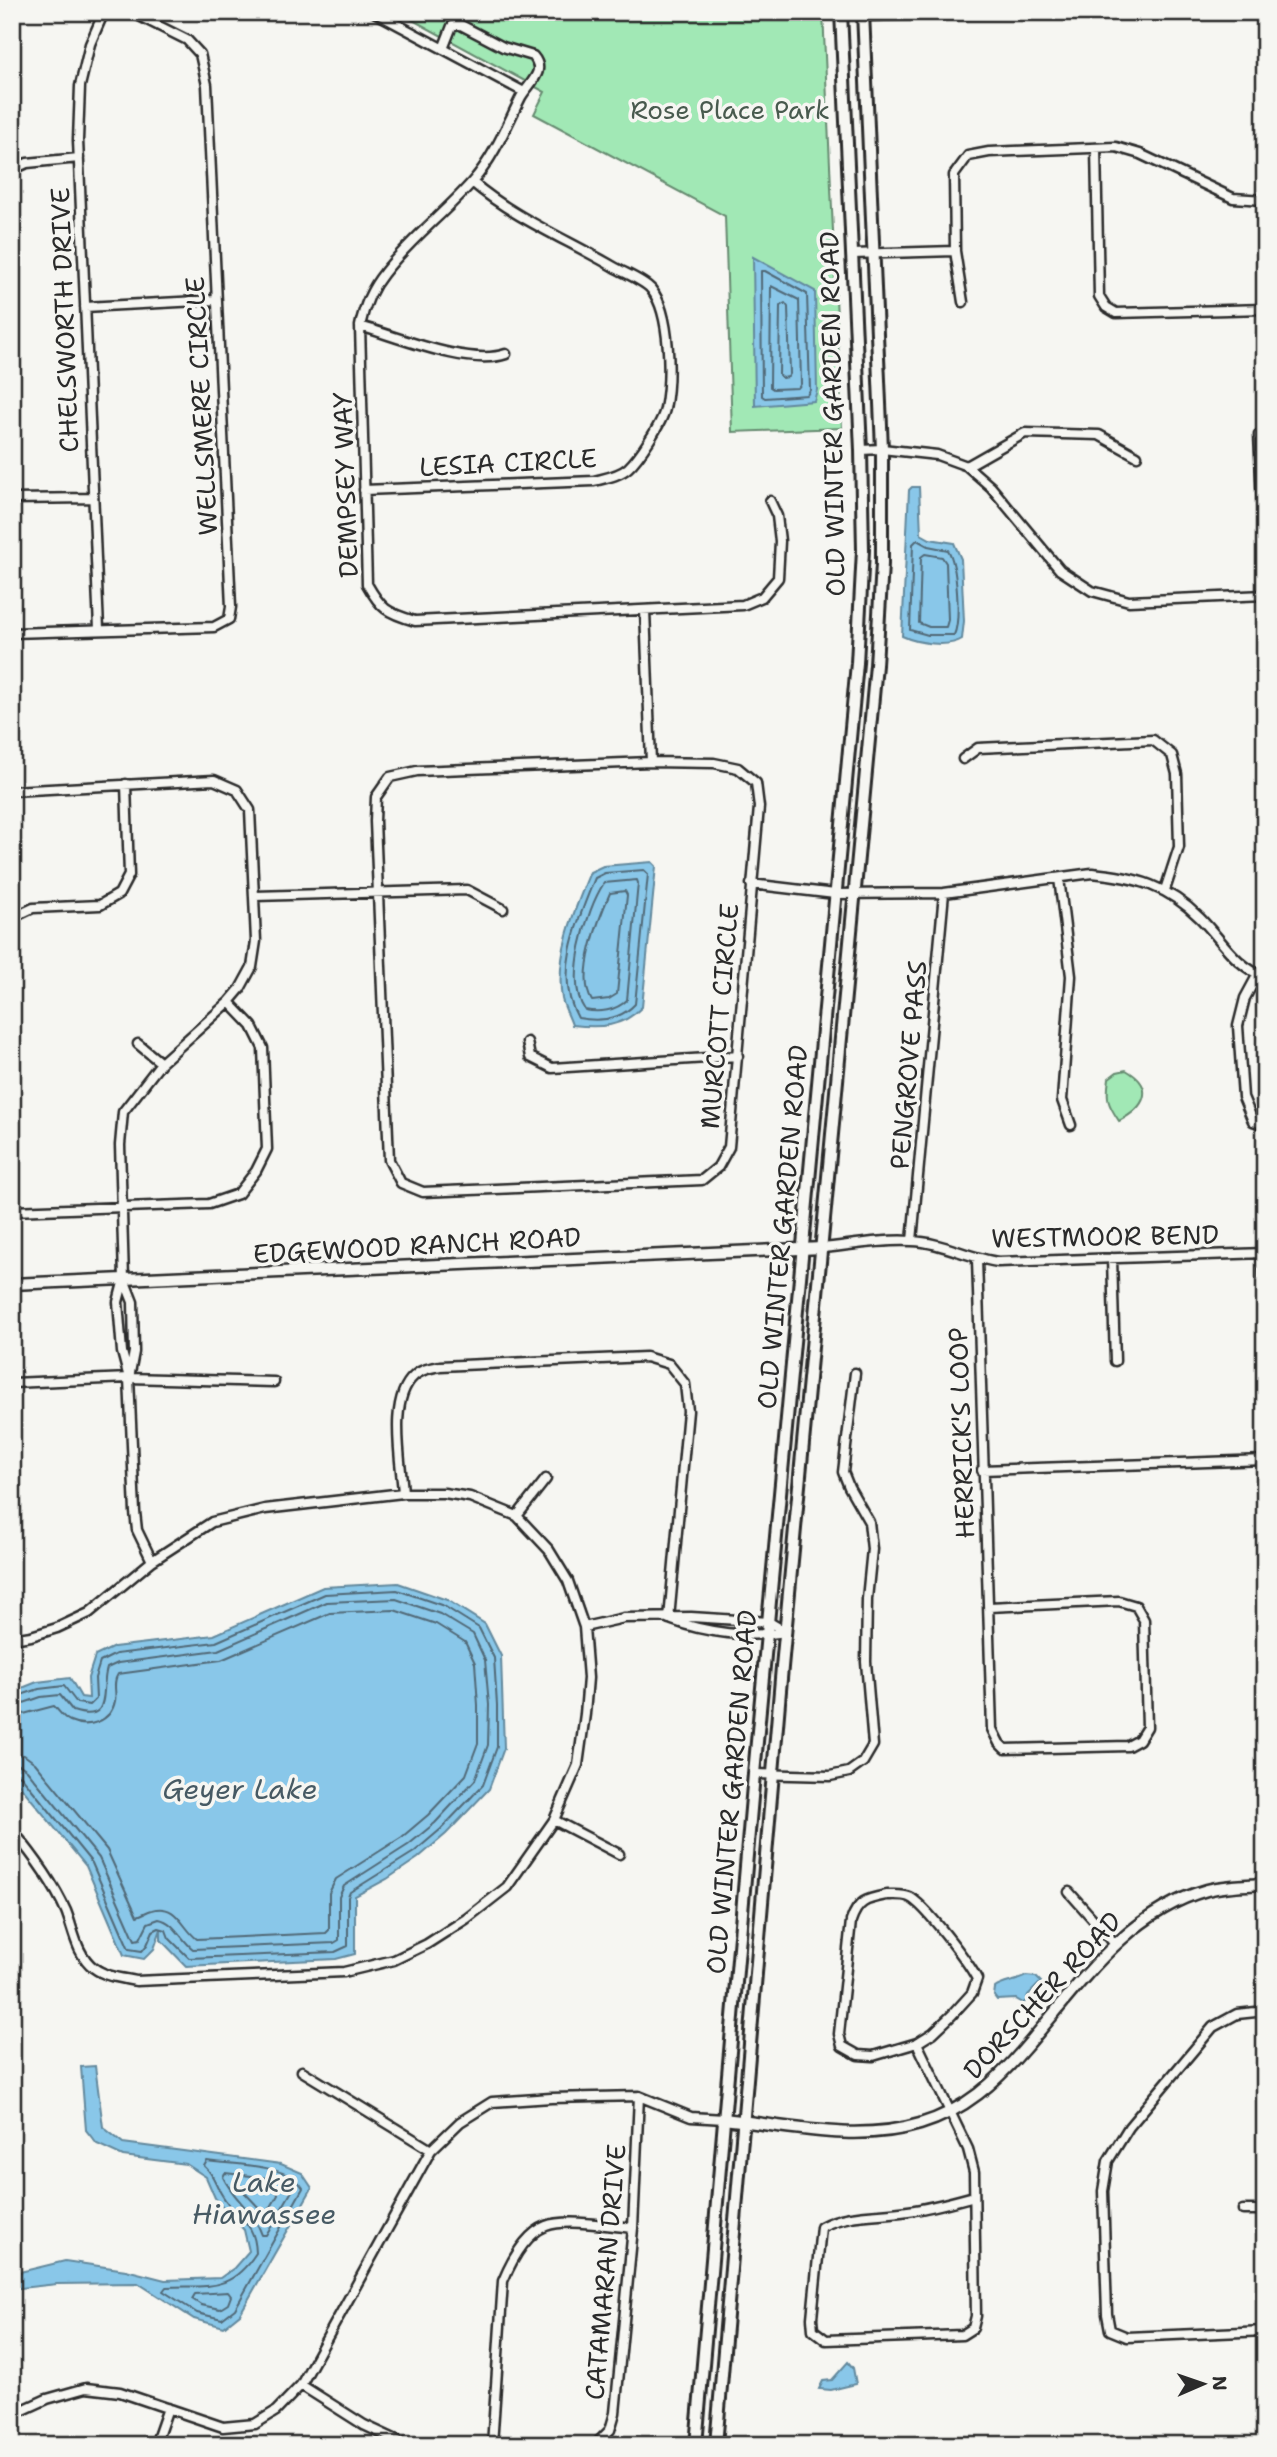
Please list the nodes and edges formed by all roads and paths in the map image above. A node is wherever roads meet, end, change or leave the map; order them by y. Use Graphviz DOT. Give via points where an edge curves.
graph roads {
  1 [pos="104,12"];
  2 [pos="131,12"];
  3 [pos="374,12"];
  4 [pos="841,12"];
  5 [pos="1033,12"];
  6 [pos="863,14"];
  7 [pos="443,48"];
  8 [pos="524,92"];
  9 [pos="1096,148"];
  10 [pos="79,158"];
  11 [pos="12,170"];
  12 [pos="472,181"];
  13 [pos="1265,200"];
  14 [pos="955,251"];
  15 [pos="852,254"];
  16 [pos="872,254"];
  17 [pos="217,300"];
  18 [pos="963,302"];
  19 [pos="85,307"];
  20 [pos="1265,309"];
  21 [pos="360,326"];
  22 [pos="506,354"];
  23 [pos="1259,435"];
  24 [pos="881,449"];
  25 [pos="861,450"];
  26 [pos="1137,456"];
  27 [pos="967,466"];
  28 [pos="364,491"];
  29 [pos="93,498"];
  30 [pos="12,499"];
  31 [pos="770,501"];
  32 [pos="1265,562"];
  33 [pos="1265,595"];
  34 [pos="645,610"];
  35 [pos="99,629"];
  36 [pos="12,633"];
  37 [pos="963,759"];
  38 [pos="651,762"];
  39 [pos="126,784"];
  40 [pos="12,791"];
  41 [pos="1059,878"];
  42 [pos="751,884"];
  43 [pos="1165,890"];
  44 [pos="377,892"];
  45 [pos="944,893"];
  46 [pos="835,894"];
  47 [pos="855,895"];
  48 [pos="255,896"];
  49 [pos="503,909"];
  50 [pos="12,918"];
  51 [pos="1262,976"];
  52 [pos="229,1002"];
  53 [pos="527,1042"];
  54 [pos="138,1044"];
  55 [pos="738,1056"];
  56 [pos="162,1063"];
  57 [pos="1071,1125"];
  58 [pos="1265,1125"];
  59 [pos="123,1208"];
  60 [pos="12,1211"];
  61 [pos="912,1241"];
  62 [pos="823,1248"];
  63 [pos="804,1249"];
  64 [pos="1264,1253"];
  65 [pos="1112,1258"];
  66 [pos="976,1259"];
  67 [pos="124,1279"];
  68 [pos="12,1284"];
  69 [pos="1265,1314"];
  70 [pos="1115,1361"];
  71 [pos="855,1373"];
  72 [pos="129,1378"];
  73 [pos="274,1382"];
  74 [pos="12,1383"];
  75 [pos="1265,1460"];
  76 [pos="982,1470"];
  77 [pos="546,1479"];
  78 [pos="403,1493"];
  79 [pos="517,1516"];
  80 [pos="152,1560"];
  81 [pos="989,1607"];
  82 [pos="669,1619"];
  83 [pos="769,1622"];
  84 [pos="584,1626"];
  85 [pos="786,1632"];
  86 [pos="768,1635"];
  87 [pos="12,1639"];
  88 [pos="754,1774"];
  89 [pos="773,1775"];
  90 [pos="554,1820"];
  91 [pos="12,1830"];
  92 [pos="619,1854"];
  93 [pos="1265,1884"];
  94 [pos="1069,1892"];
  95 [pos="1115,1944"];
  96 [pos="1265,2011"];
  97 [pos="917,2043"];
  98 [pos="303,2071"];
  99 [pos="639,2096"];
  100 [pos="950,2112"];
  101 [pos="724,2119"];
  102 [pos="742,2121"];
  103 [pos="431,2150"];
  104 [pos="974,2196"];
  105 [pos="1242,2210"];
  106 [pos="1265,2210"];
  107 [pos="633,2228"];
  108 [pos="1265,2331"];
  109 [pos="301,2385"];
  110 [pos="168,2408"];
  111 [pos="12,2415"];
  112 [pos="155,2445"];
  113 [pos="407,2445"];
  114 [pos="492,2445"];
  115 [pos="595,2445"];
  116 [pos="696,2445"];
  117 [pos="716,2445"];
  1 -- 10 [label="street, CHELSWORTH DRIVE" via="79,86"];
  2 -- 17 [label="street, WELLSMERE CIRCLE" via="187,40 200,54 207,85"];
  3 -- 7 [label="street"];
  4 -- 15 [label="main road, OLD WINTER GARDEN ROAD"];
  5 -- 6 [label="street"];
  6 -- 16 [label="main road, OLD WINTER GARDEN ROAD"];
  7 -- 8 [label="street"];
  7 -- 8 [label="street, DEMPSEY WAY" via="452,26 459,24 508,50 533,56 539,70"];
  8 -- 12 [label="street, DEMPSEY WAY"];
  9 -- 13 [label="street" via="1140,154 1233,198"];
  9 -- 14 [label="street" via="968,156 954,175"];
  9 -- 20 [label="street" via="1099,296 1106,307 1116,313"];
  10 -- 11 [label="street" via="27,163"];
  10 -- 19 [label="street, CHELSWORTH DRIVE"];
  12 -- 21 [label="street, DEMPSEY WAY" via="384,273 365,303"];
  12 -- 28 [label="street, LESIA CIRCLE" via="521,218 650,288 662,312 667,352 664,412 629,467 613,476 594,481"];
  14 -- 16 [label="street"];
  14 -- 18 [label="street"];
  15 -- 16 [label="street"];
  15 -- 25 [label="main road, OLD WINTER GARDEN ROAD"];
  16 -- 24 [label="main road, OLD WINTER GARDEN ROAD"];
  17 -- 19 [label="street"];
  17 -- 35 [label="street, WELLSMERE CIRCLE" via="229,619 214,628"];
  19 -- 29 [label="street, CHELSWORTH DRIVE"];
  21 -- 22 [label="street" via="461,356 494,359"];
  21 -- 28 [label="street, DEMPSEY WAY"];
  23 -- 32 [label="street"];
  24 -- 25 [label="street"];
  24 -- 27 [label="street" via="937,455"];
  24 -- 47 [label="main road, OLD WINTER GARDEN ROAD" via="882,564"];
  25 -- 46 [label="main road, OLD WINTER GARDEN ROAD" via="863,550 857,663"];
  26 -- 27 [label="street" via="1099,435 1025,433"];
  27 -- 33 [label="street" via="991,486 1060,570 1093,591 1129,601"];
  28 -- 34 [label="street, DEMPSEY WAY" via="367,584 378,604 391,614 415,621"];
  29 -- 30 [label="street"];
  29 -- 35 [label="street, CHELSWORTH DRIVE"];
  31 -- 34 [label="street, DEMPSEY WAY" via="780,541 778,578 762,597 743,605"];
  34 -- 38 [label="street"];
  35 -- 36 [label="street, WELLSMERE CIRCLE"];
  37 -- 43 [label="street" via="978,748 1153,740 1172,755 1177,774 1179,847"];
  38 -- 42 [label="street, MURCOTT CIRCLE" via="714,763 738,768 756,783 759,807"];
  38 -- 44 [label="street, MURCOTT CIRCLE" via="417,771 390,777 376,797"];
  39 -- 40 [label="street"];
  39 -- 48 [label="street" via="214,780 237,790 250,810"];
  39 -- 50 [label="street" via="129,875 119,894 100,905 33,908"];
  41 -- 43 [label="street" via="1115,875"];
  41 -- 45 [label="street"];
  41 -- 57 [label="street" via="1071,976 1062,1100"];
  42 -- 46 [label="street"];
  42 -- 55 [label="street, MURCOTT CIRCLE"];
  43 -- 51 [label="street" via="1199,917 1238,962"];
  44 -- 48 [label="street"];
  44 -- 49 [label="street" via="467,890"];
  44 -- 55 [label="street, MURCOTT CIRCLE" via="389,1160 401,1183 423,1192 702,1180 718,1167 729,1147"];
  45 -- 47 [label="street"];
  45 -- 61 [label="street, PENGROVE PASS"];
  46 -- 47 [label="street"];
  46 -- 63 [label="main road, OLD WINTER GARDEN ROAD"];
  47 -- 62 [label="main road, OLD WINTER GARDEN ROAD"];
  48 -- 52 [label="street" via="253,967"];
  51 -- 58 [label="street" via="1245,998 1238,1026 1243,1097 1253,1121"];
  52 -- 56 [label="street"];
  52 -- 59 [label="street" via="252,1026 263,1048 267,1149 256,1171 238,1194 209,1204"];
  53 -- 55 [label="street" via="530,1057 552,1068"];
  54 -- 56 [label="street"];
  56 -- 59 [label="street" via="123,1112"];
  59 -- 60 [label="street"];
  59 -- 67 [label="street"];
  61 -- 62 [label="street, WESTMOOR BEND"];
  61 -- 66 [label="street, WESTMOOR BEND" via="943,1246"];
  62 -- 63 [label="street, EDGEWOOD RANCH ROAD"];
  62 -- 85 [label="main road, OLD WINTER GARDEN ROAD"];
  63 -- 67 [label="street, EDGEWOOD RANCH ROAD"];
  63 -- 83 [label="main road, OLD WINTER GARDEN ROAD"];
  64 -- 65 [label="street, WESTMOOR BEND"];
  64 -- 69 [label="street"];
  65 -- 66 [label="street, WESTMOOR BEND"];
  65 -- 70 [label="street"];
  66 -- 76 [label="street, HERRICK'S LOOP"];
  67 -- 68 [label="street, EDGEWOOD RANCH ROAD"];
  67 -- 72 [label="street" via="118,1301"];
  67 -- 72 [label="street" via="133,1302 134,1352"];
  71 -- 89 [label="street" via="844,1472 869,1522 872,1549 866,1662 873,1745 863,1762 849,1772"];
  72 -- 73 [label="street"];
  72 -- 74 [label="street"];
  72 -- 80 [label="street" via="136,1530"];
  75 -- 76 [label="street"];
  76 -- 81 [label="street, HERRICK'S LOOP"];
  77 -- 79 [label="street"];
  78 -- 79 [label="street" via="470,1497"];
  78 -- 80 [label="street" via="265,1508 212,1522"];
  78 -- 82 [label="street" via="398,1408 403,1389 423,1370 646,1357 669,1364 685,1384 688,1411"];
  79 -- 84 [label="street" via="562,1570"];
  80 -- 87 [label="street" via="89,1613 57,1628"];
  81 -- 81 [label="street, HERRICK'S LOOP" via="992,1729 1005,1749 1128,1746 1139,1740 1147,1727 1144,1620 1136,1606 1119,1601"];
  82 -- 83 [label="street"];
  82 -- 84 [label="street" via="624,1618"];
  82 -- 86 [label="street" via="695,1629"];
  83 -- 85 [label="street"];
  83 -- 86 [label="main road, OLD WINTER GARDEN ROAD"];
  84 -- 90 [label="street" via="586,1714 578,1765"];
  85 -- 86 [label="street"];
  85 -- 89 [label="main road, OLD WINTER GARDEN ROAD"];
  86 -- 88 [label="main road, OLD WINTER GARDEN ROAD"];
  88 -- 89 [label="street"];
  88 -- 101 [label="main road, OLD WINTER GARDEN ROAD"];
  89 -- 102 [label="main road, OLD WINTER GARDEN ROAD"];
  90 -- 91 [label="street" via="507,1888 427,1944 394,1960 344,1972 136,1980 95,1969 80,1951 65,1910 34,1856"];
  90 -- 92 [label="street"];
  93 -- 95 [label="street, DORSCHER ROAD" via="1226,1886 1187,1896 1146,1917"];
  94 -- 95 [label="street"];
  95 -- 100 [label="street, DORSCHER ROAD" via="999,2078"];
  96 -- 108 [label="street" via="1237,2014 1213,2027 1129,2127 1108,2161 1103,2191 1110,2330 1127,2337"];
  97 -- 97 [label="street" via="972,1993 977,1979 969,1963 909,1896 867,1899 855,1909 851,1921 839,2034 842,2046 858,2055 873,2056"];
  97 -- 100 [label="street"];
  98 -- 103 [label="street"];
  99 -- 101 [label="street" via="691,2117"];
  99 -- 103 [label="street" via="492,2102 460,2122"];
  99 -- 107 [label="street, CATAMARAN DRIVE"];
  100 -- 102 [label="street, DORSCHER ROAD" via="906,2128 869,2132"];
  100 -- 104 [label="street" via="968,2148"];
  101 -- 102 [label="street, DORSCHER ROAD"];
  101 -- 116 [label="main road, OLD WINTER GARDEN ROAD"];
  102 -- 117 [label="main road, OLD WINTER GARDEN ROAD"];
  103 -- 109 [label="street"];
  104 -- 104 [label="street" via="973,2328 962,2335 826,2340 813,2330 821,2227 837,2218 934,2207"];
  105 -- 106 [label="street"];
  107 -- 114 [label="street" via="575,2222 545,2226 512,2260 503,2281"];
  107 -- 115 [label="street, CATAMARAN DRIVE" via="615,2413 610,2430"];
  109 -- 110 [label="street" via="276,2411 255,2424 223,2427"];
  109 -- 113 [label="street" via="364,2425"];
  110 -- 111 [label="street" via="120,2392 86,2388"];
  110 -- 112 [label="street"];
}
